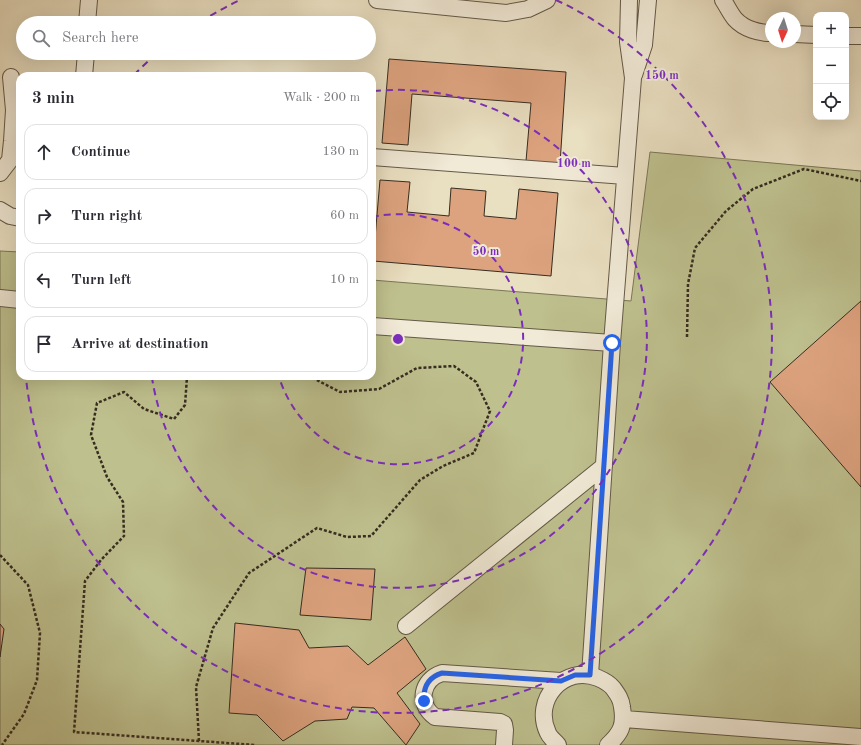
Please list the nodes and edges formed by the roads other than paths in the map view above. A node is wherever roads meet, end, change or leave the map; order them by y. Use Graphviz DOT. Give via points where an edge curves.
graph roads {
  1 [pos="89,0"];
  2 [pos="377,0"];
  3 [pos="547,0"];
  4 [pos="629,0"];
  5 [pos="648,0"];
  6 [pos="723,0"];
  7 [pos="88,16"];
  8 [pos="765,32"];
  9 [pos="801,34"];
  10 [pos="813,35"];
  11 [pos="849,36"];
  12 [pos="861,36"];
  13 [pos="85,60"];
  14 [pos="84,72"];
  15 [pos="12,77"];
  16 [pos="633,78"];
  17 [pos="376,157"];
  18 [pos="0,173"];
  19 [pos="625,176"];
  20 [pos="0,210"];
  21 [pos="16,217"];
  22 [pos="0,298"];
  23 [pos="16,300"];
  24 [pos="376,326"];
  25 [pos="612,343"];
  26 [pos="604,466"];
  27 [pos="406,626"];
  28 [pos="590,675"];
  29 [pos="561,681"];
  30 [pos="624,719"];
  31 [pos="861,736"];
  32 [pos="504,745"];
  33 [pos="558,745"];
  34 [pos="608,745"];
  1 -- 7 [label="street"];
  2 -- 3 [label="street" via="506,13 528,9"];
  4 -- 16 [label="street" via="628,42"];
  5 -- 16 [label="street" via="644,45"];
  6 -- 8 [label="street" via="735,19 757,31"];
  9 -- 10 [label="street"];
  11 -- 12 [label="street"];
  13 -- 14 [label="street"];
  15 -- 18 [label="street" via="14,110 10,160"];
  16 -- 19 [label="street"];
  17 -- 19 [label="street"];
  19 -- 25 [label="street"];
  20 -- 21 [label="street"];
  22 -- 23 [label="street"];
  24 -- 25 [label="street"];
  25 -- 26 [label="street"];
  26 -- 27 [label="street"];
  26 -- 28 [label="street"];
  28 -- 29 [label="street" via="575,675"];
  28 -- 30 [label="street" via="608,682 613,688 621,699"];
  29 -- 32 [label="street" via="442,673 430,680 423,695 429,713 435,717 500,722 504,724"];
  29 -- 33 [label="street" via="550,691 544,705 544,720 548,734"];
  30 -- 31 [label="street"];
  30 -- 34 [label="street" via="617,736"];
}
